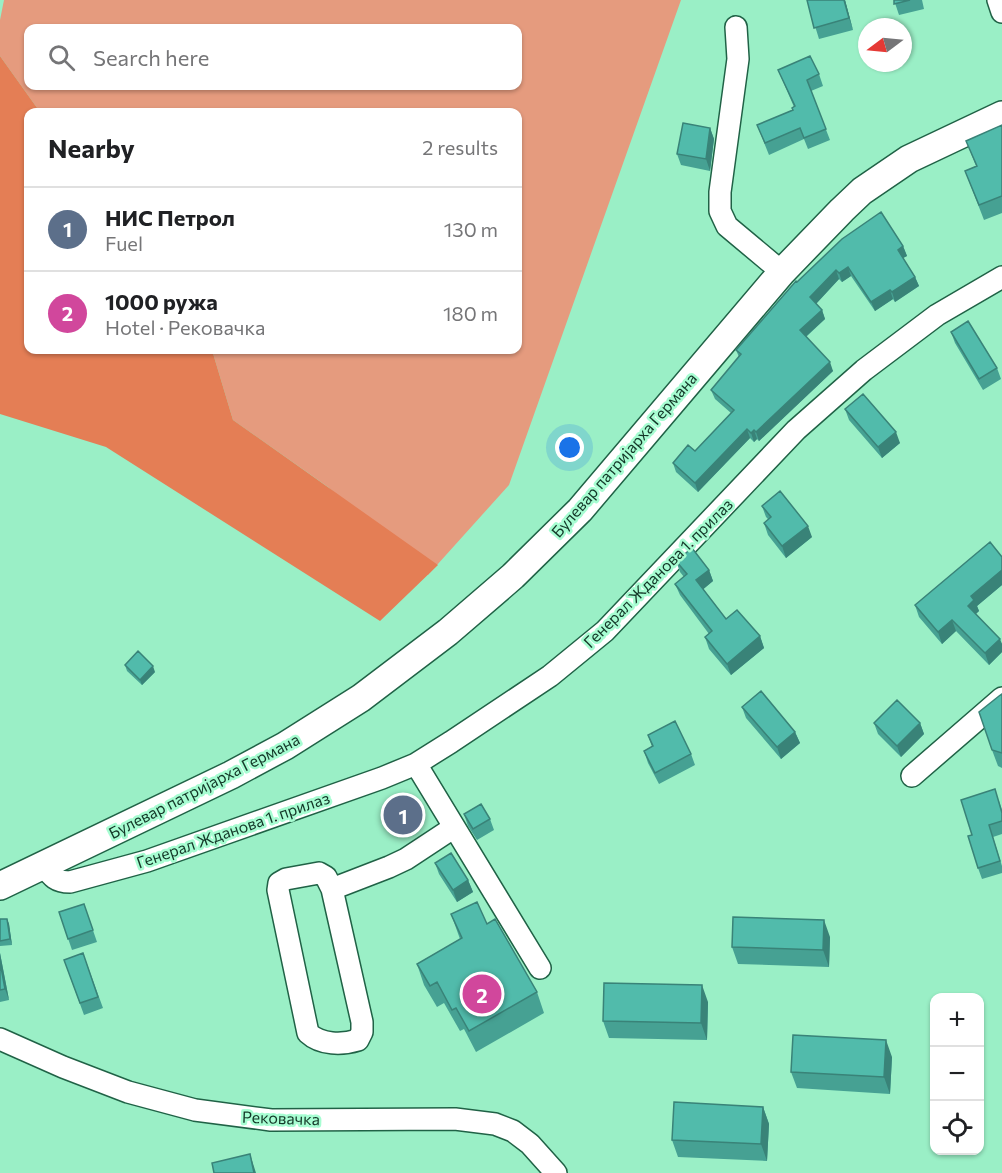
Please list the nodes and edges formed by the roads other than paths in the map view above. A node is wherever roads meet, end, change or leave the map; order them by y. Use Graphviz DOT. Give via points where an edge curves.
graph roads {
  1 [pos="998,0"];
  2 [pos="1002,12"];
  3 [pos="736,27"];
  4 [pos="1002,115"];
  5 [pos="782,272"];
  6 [pos="1002,277"];
  7 [pos="1002,698"];
  8 [pos="416,764"];
  9 [pos="912,776"];
  10 [pos="453,828"];
  11 [pos="44,866"];
  12 [pos="2,887"];
  13 [pos="332,889"];
  14 [pos="540,968"];
  15 [pos="0,1039"];
  16 [pos="556,1173"];
  1 -- 2 [label="street"];
  3 -- 5 [label="street" via="738,59 720,211 727,226"];
  4 -- 5 [label="main road, Булевар патријарха Германа" via="909,159 862,191"];
  5 -- 11 [label="main road, Булевар патријарха Германа" via="580,510 448,632 361,698 285,746"];
  6 -- 8 [label="street, Генерал Жданова 1. прилаз" via="898,343 796,430 605,631 550,676"];
  7 -- 9 [label="street"];
  8 -- 10 [label="street"];
  8 -- 11 [label="street, Генерал Жданова 1. прилаз" via="103,873 61,882"];
  10 -- 13 [label="street" via="406,859"];
  10 -- 14 [label="street"];
  11 -- 12 [label="main road, Булевар патријарха Германа"];
  13 -- 13 [label="street" via="362,1022 358,1040 350,1042 322,1042 308,1032 278,887 285,879 319,873"];
  15 -- 16 [label="street, Рековачка" via="129,1092 186,1108 272,1120 455,1119 495,1124 530,1144"];
}
